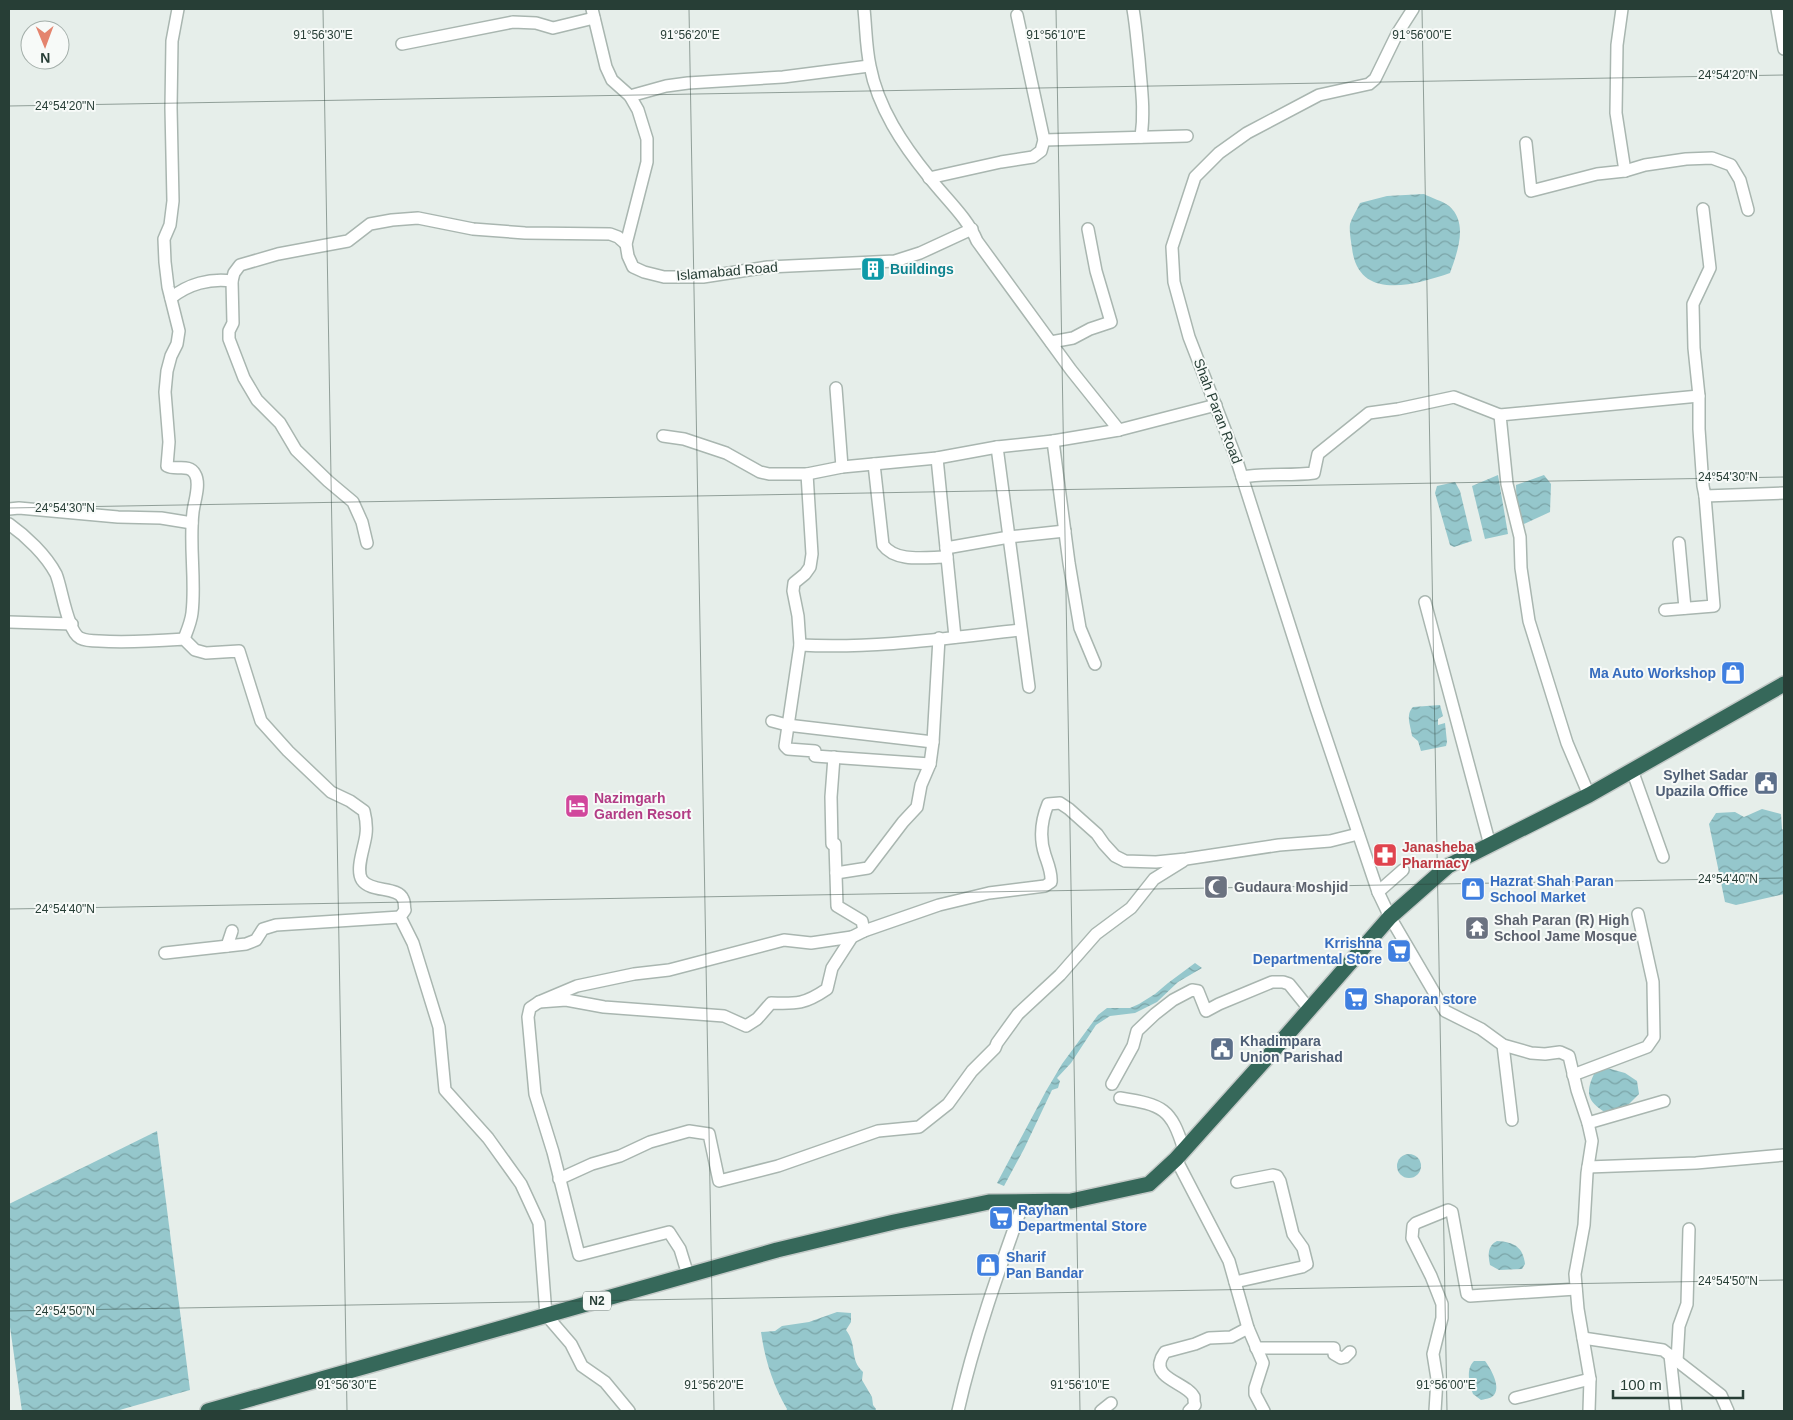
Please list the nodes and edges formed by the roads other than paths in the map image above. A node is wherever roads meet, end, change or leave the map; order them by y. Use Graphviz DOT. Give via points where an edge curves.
graph roads {
  1 [pos="178,9"];
  2 [pos="864,9"];
  3 [pos="1133,9"];
  4 [pos="1413,9"];
  5 [pos="1622,9"];
  6 [pos="1777,9"];
  7 [pos="593,13"];
  8 [pos="1017,15"];
  9 [pos="402,44"];
  10 [pos="1784,49"];
  11 [pos="870,66"];
  12 [pos="630,96"];
  13 [pos="1187,136"];
  14 [pos="1141,137"];
  15 [pos="1044,140"];
  16 [pos="1526,143"];
  17 [pos="1625,171"];
  18 [pos="930,178"];
  19 [pos="1703,209"];
  20 [pos="1748,210"];
  21 [pos="1088,228"];
  22 [pos="972,229"];
  23 [pos="626,244"];
  24 [pos="232,281"];
  25 [pos="171,298"];
  26 [pos="1051,342"];
  27 [pos="836,388"];
  28 [pos="1699,396"];
  29 [pos="1216,405"];
  30 [pos="1500,415"];
  31 [pos="1120,430"];
  32 [pos="663,436"];
  33 [pos="1053,441"];
  34 [pos="997,447"];
  35 [pos="937,458"];
  36 [pos="874,464"];
  37 [pos="842,467"];
  38 [pos="807,474"];
  39 [pos="1242,478"];
  40 [pos="1784,493"];
  41 [pos="1705,496"];
  42 [pos="9,509"];
  43 [pos="192,523"];
  44 [pos="9,524"];
  45 [pos="1065,531"];
  46 [pos="1009,537"];
  47 [pos="367,543"];
  48 [pos="1679,543"];
  49 [pos="947,553"];
  50 [pos="1425,602"];
  51 [pos="1685,608"];
  52 [pos="1665,610"];
  53 [pos="9,622"];
  54 [pos="72,624"];
  55 [pos="1021,630"];
  56 [pos="955,637"];
  57 [pos="939,638"];
  58 [pos="184,639"];
  59 [pos="800,645"];
  60 [pos="1095,664"];
  61 [pos="1784,684"];
  62 [pos="1029,687"];
  63 [pos="772,721"];
  64 [pos="787,725"];
  65 [pos="933,742"];
  66 [pos="834,757"];
  67 [pos="930,764"];
  68 [pos="1632,770"];
  69 [pos="1589,794"];
  70 [pos="1358,834"];
  71 [pos="1490,845"];
  72 [pos="1663,857"];
  73 [pos="1186,859"];
  74 [pos="1403,870"];
  75 [pos="836,874"];
  76 [pos="1378,892"];
  77 [pos="1638,914"];
  78 [pos="400,916"];
  79 [pos="1390,917"];
  80 [pos="232,931"];
  81 [pos="864,931"];
  82 [pos="852,937"];
  83 [pos="227,946"];
  84 [pos="165,954"];
  85 [pos="539,1002"];
  86 [pos="1310,1010"];
  87 [pos="1503,1045"];
  88 [pos="1573,1075"];
  89 [pos="1112,1084"];
  90 [pos="1120,1098"];
  91 [pos="1664,1102"];
  92 [pos="1512,1120"];
  93 [pos="1588,1123"];
  94 [pos="1180,1155"];
  95 [pos="1784,1155"];
  96 [pos="1588,1167"];
  97 [pos="559,1179"];
  98 [pos="1236,1182"];
  99 [pos="1018,1202"];
  100 [pos="1689,1229"];
  101 [pos="688,1275"];
  102 [pos="1235,1282"];
  103 [pos="1576,1289"];
  104 [pos="546,1315"];
  105 [pos="1248,1328"];
  106 [pos="1583,1338"];
  107 [pos="1256,1348"];
  108 [pos="1350,1352"];
  109 [pos="1674,1358"];
  110 [pos="1590,1380"];
  111 [pos="1515,1398"];
  112 [pos="1111,1403"];
  113 [pos="208,1411"];
  114 [pos="629,1411"];
  115 [pos="958,1411"];
  116 [pos="1101,1411"];
  117 [pos="1189,1411"];
  118 [pos="1264,1411"];
  119 [pos="1435,1411"];
  120 [pos="1589,1411"];
  121 [pos="1676,1411"];
  122 [pos="1728,1411"];
  1 -- 25 [label="street" via="172,40 173,201 170,225 164,239"];
  2 -- 11 [label="street"];
  3 -- 14 [label="street" via="1143,91"];
  4 -- 29 [label="street, Shah Paran Road" via="1376,79 1369,84 1319,95 1247,133 1219,153 1195,177 1172,247 1174,282 1189,337"];
  5 -- 17 [label="street" via="1617,44 1616,113"];
  6 -- 10 [label="street"];
  7 -- 9 [label="street" via="553,28 513,22"];
  7 -- 12 [label="street" via="606,67 612,80"];
  8 -- 15 [label="street"];
  11 -- 12 [label="street" via="783,77 688,83"];
  11 -- 18 [label="street" via="876,89 897,134"];
  12 -- 23 [label="street" via="647,139 647,162"];
  13 -- 14 [label="street"];
  14 -- 15 [label="street"];
  15 -- 18 [label="street" via="1041,151 1033,157"];
  16 -- 17 [label="street" via="1531,191 1597,174"];
  17 -- 20 [label="street" via="1645,165 1712,158 1731,165 1740,180"];
  18 -- 22 [label="street"];
  19 -- 28 [label="street" via="1710,268 1693,304"];
  21 -- 26 [label="street" via="1111,322 1073,338"];
  22 -- 23 [label="street, Islamabad Road" via="895,261 768,267 703,277 644,272 633,266"];
  22 -- 26 [label="street" via="977,241"];
  23 -- 24 [label="street" via="610,234 490,230 418,218 392,220 370,224 348,240 240,265"];
  24 -- 25 [label="street" via="203,282"];
  24 -- 47 [label="street" via="233,323 228,339 244,378 257,400 280,423 296,450 353,502"];
  25 -- 43 [label="street" via="179,331 166,378 168,466 172,469 185,467 195,474"];
  26 -- 31 [label="street"];
  27 -- 37 [label="street"];
  28 -- 30 [label="street"];
  28 -- 41 [label="street"];
  29 -- 31 [label="street"];
  29 -- 39 [label="street, Shah Paran Road"];
  30 -- 39 [label="street" via="1454,397 1369,413 1318,454 1314,473"];
  30 -- 69 [label="street" via="1507,484 1520,537 1521,568 1530,622 1567,743"];
  31 -- 33 [label="street"];
  32 -- 38 [label="street" via="726,453 760,472"];
  33 -- 34 [label="street"];
  33 -- 45 [label="street"];
  34 -- 35 [label="street"];
  34 -- 46 [label="street"];
  35 -- 36 [label="street"];
  35 -- 49 [label="street"];
  36 -- 37 [label="street"];
  36 -- 49 [label="street" via="885,549 908,558"];
  37 -- 38 [label="street"];
  38 -- 59 [label="street" via="812,554 810,567 794,583 792,591"];
  39 -- 70 [label="street, Shah Paran Road"];
  40 -- 41 [label="street"];
  41 -- 51 [label="street" via="1714,606"];
  42 -- 43 [label="street" via="161,518"];
  43 -- 58 [label="street" via="194,590 192,616"];
  44 -- 54 [label="street" via="44,557 56,575"];
  45 -- 46 [label="street"];
  45 -- 60 [label="street" via="1080,628"];
  46 -- 49 [label="street"];
  46 -- 55 [label="street"];
  48 -- 51 [label="street"];
  49 -- 56 [label="street"];
  50 -- 71 [label="street"];
  51 -- 52 [label="street"];
  53 -- 54 [label="street"];
  54 -- 58 [label="street" via="79,638 89,640 123,643"];
  55 -- 56 [label="street"];
  55 -- 62 [label="street"];
  56 -- 57 [label="street"];
  57 -- 59 [label="street"];
  57 -- 65 [label="street"];
  58 -- 78 [label="street" via="196,650 206,653 239,652 262,721 330,792 364,811 366,836 360,859 361,878 367,885 397,892 403,898 405,910"];
  59 -- 64 [label="street"];
  61 -- 68 [label="highway, N2"];
  63 -- 64 [label="street"];
  64 -- 65 [label="street"];
  64 -- 66 [label="street" via="786,748 815,751 814,756"];
  65 -- 67 [label="street"];
  66 -- 67 [label="street"];
  66 -- 75 [label="street" via="832,844 835,844"];
  67 -- 75 [label="street" via="917,806 868,868"];
  68 -- 69 [label="highway, N2"];
  68 -- 72 [label="street"];
  69 -- 71 [label="highway, N2"];
  70 -- 73 [label="street" via="1330,842 1278,845"];
  70 -- 76 [label="street, Shah Paran Road"];
  71 -- 79 [label="highway, N2" via="1448,866"];
  73 -- 81 [label="street" via="1125,861 1115,856 1069,808 1060,803 1048,804 1041,833 1051,882 1045,886 989,893 939,905"];
  73 -- 97 [label="street" via="1154,879 1131,908 1093,938 1060,975 1018,1014 948,1104 919,1127 878,1131 778,1166 719,1181 709,1134 689,1132 650,1142"];
  74 -- 76 [label="street"];
  75 -- 81 [label="street" via="837,906 862,921"];
  76 -- 79 [label="street, Shah Paran Road"];
  77 -- 88 [label="street" via="1653,982 1652,1042 1647,1047"];
  78 -- 83 [label="street" via="276,925 263,929 256,940"];
  78 -- 104 [label="street" via="414,943 439,1027 446,1090 488,1138 521,1184 539,1223"];
  79 -- 86 [label="highway, N2"];
  79 -- 87 [label="street, Shah Paran Road" via="1445,1011 1481,1029"];
  80 -- 83 [label="street"];
  81 -- 82 [label="street"];
  82 -- 85 [label="street" via="811,943 784,940 669,970 577,986"];
  82 -- 85 [label="street" via="832,968 827,989 797,1004 771,1003 746,1026 724,1016 604,1007 566,1000"];
  83 -- 84 [label="street"];
  85 -- 97 [label="street" via="530,1008 528,1017 535,1094"];
  86 -- 89 [label="street" via="1289,984 1283,982 1272,982 1206,1011 1198,991 1192,990 1173,1000 1137,1031 1133,1046"];
  86 -- 94 [label="highway, N2"];
  87 -- 88 [label="street, Shah Paran Road" via="1530,1053 1565,1053 1569,1056"];
  87 -- 92 [label="street"];
  88 -- 93 [label="street"];
  90 -- 94 [label="street" via="1144,1102 1170,1117 1179,1135"];
  91 -- 93 [label="street"];
  93 -- 96 [label="street" via="1592,1141"];
  94 -- 99 [label="highway, N2" via="1149,1184 1071,1201"];
  94 -- 102 [label="street" via="1229,1261"];
  95 -- 96 [label="street" via="1696,1163"];
  96 -- 103 [label="street"];
  97 -- 101 [label="street" via="579,1255 669,1232 680,1249"];
  98 -- 102 [label="street" via="1277,1176 1293,1234 1303,1248 1307,1264"];
  99 -- 101 [label="highway, N2" via="989,1202 894,1222"];
  99 -- 115 [label="street"];
  100 -- 109 [label="street" via="1687,1304 1679,1326"];
  101 -- 104 [label="highway, N2"];
  102 -- 105 [label="street"];
  103 -- 106 [label="street"];
  103 -- 119 [label="street" via="1470,1296 1467,1294 1452,1212 1448,1210 1416,1222 1412,1238 1442,1304 1433,1354"];
  104 -- 113 [label="highway, N2"];
  104 -- 114 [label="street" via="571,1344 582,1366 605,1382"];
  105 -- 107 [label="street"];
  105 -- 117 [label="street" via="1231,1337 1210,1338 1165,1352 1161,1359 1162,1372 1194,1397 1194,1405"];
  106 -- 109 [label="street" via="1663,1350"];
  106 -- 110 [label="street"];
  107 -- 108 [label="street" via="1334,1348 1334,1354 1341,1358"];
  107 -- 118 [label="street" via="1263,1363 1255,1394"];
  109 -- 121 [label="street"];
  109 -- 122 [label="street" via="1722,1395"];
  110 -- 111 [label="street"];
  110 -- 120 [label="street"];
  112 -- 116 [label="street"];
}
